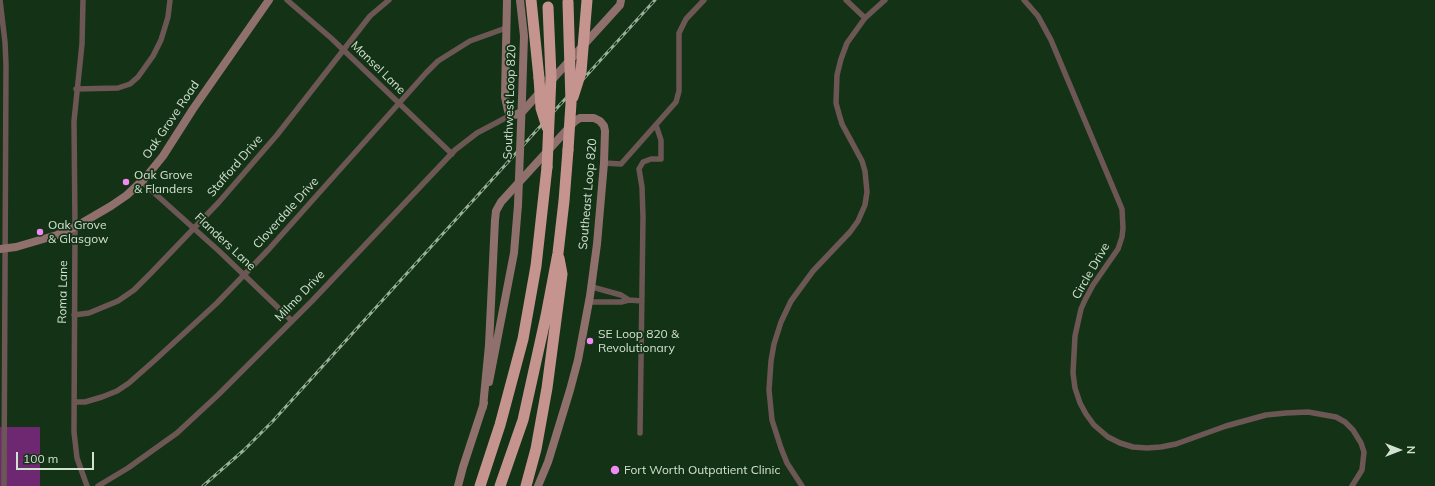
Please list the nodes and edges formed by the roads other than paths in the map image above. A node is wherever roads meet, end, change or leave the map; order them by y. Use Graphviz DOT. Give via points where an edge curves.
graph roads {
  1 [pos="0,0"];
  2 [pos="83,0"];
  3 [pos="170,0"];
  4 [pos="269,0"];
  5 [pos="287,0"];
  6 [pos="388,0"];
  7 [pos="507,0"];
  8 [pos="520,0"];
  9 [pos="531,0"];
  10 [pos="587,0"];
  11 [pos="621,0"];
  12 [pos="704,0"];
  13 [pos="846,0"];
  14 [pos="885,0"];
  15 [pos="1024,0"];
  16 [pos="568,1"];
  17 [pos="548,4"];
  18 [pos="865,18"];
  19 [pos="506,28"];
  20 [pos="344,51"];
  21 [pos="76,89"];
  22 [pos="571,103"];
  23 [pos="398,104"];
  24 [pos="511,114"];
  25 [pos="656,125"];
  26 [pos="549,135"];
  27 [pos="452,154"];
  28 [pos="604,163"];
  29 [pos="3,176"];
  30 [pos="141,181"];
  31 [pos="518,205"];
  32 [pos="75,227"];
  33 [pos="194,229"];
  34 [pos="3,249"];
  35 [pos="558,253"];
  36 [pos="244,274"];
  37 [pos="592,287"];
  38 [pos="629,300"];
  39 [pos="642,301"];
  40 [pos="589,302"];
  41 [pos="74,315"];
  42 [pos="292,321"];
  43 [pos="3,322"];
  44 [pos="3,390"];
  45 [pos="74,402"];
  46 [pos="483,407"];
  47 [pos="640,433"];
  48 [pos="4,486"];
  49 [pos="87,486"];
  50 [pos="98,486"];
  51 [pos="458,486"];
  52 [pos="480,486"];
  53 [pos="500,486"];
  54 [pos="526,486"];
  55 [pos="538,486"];
  56 [pos="802,486"];
  57 [pos="1352,486"];
  1 -- 29 [label="street" via="6,65"];
  2 -- 21 [label="street, Roma Lane" via="82,44"];
  3 -- 21 [label="street" via="161,40 138,77 130,84 118,88"];
  4 -- 30 [label="main road, Oak Grove Road" via="163,156"];
  5 -- 20 [label="street, Mansel Lane"];
  6 -- 20 [label="street, Stafford Drive" via="370,16"];
  7 -- 19 [label="main road"];
  8 -- 31 [label="main road, Southwest Loop 820, bridge" via="524,36"];
  9 -- 26 [label="highway, bridge" via="541,108"];
  10 -- 22 [label="highway, bridge" via="581,72"];
  11 -- 24 [label="main road" via="620,5 523,111"];
  12 -- 25 [label="street" via="682,26 679,40 678,96 676,102"];
  13 -- 18 [label="street"];
  14 -- 18 [label="street"];
  15 -- 57 [label="street, Circle Drive" via="1038,16 1051,40 1122,209 1123,228 1120,243 1085,300 1075,336 1075,388 1086,414 1108,437 1133,447 1147,448 1176,444 1266,415 1308,412 1336,417 1353,430 1364,452 1362,470"];
  16 -- 22 [label="highway, bridge"];
  17 -- 26 [label="highway, bridge" via="551,76"];
  18 -- 56 [label="street" via="847,43 840,59 836,103 842,124 865,171 865,205 850,232 813,271 791,301 781,322 771,361 769,390 772,420 780,448"];
  19 -- 23 [label="street, Cloverdale Drive" via="470,41 444,58 426,73"];
  19 -- 24 [label="main road" via="505,98"];
  20 -- 23 [label="street, Mansel Lane"];
  20 -- 33 [label="street, Stafford Drive" via="277,135"];
  21 -- 32 [label="street, Roma Lane" via="73,156"];
  22 -- 35 [label="highway, bridge"];
  23 -- 27 [label="street, Mansel Lane"];
  23 -- 36 [label="street, Cloverdale Drive"];
  24 -- 27 [label="street, Milmo Drive" via="469,139"];
  25 -- 28 [label="street" via="621,164"];
  25 -- 39 [label="street" via="661,140 661,159 643,162 639,169 643,217"];
  26 -- 52 [label="highway, bridge" via="536,266 523,339 500,425"];
  27 -- 42 [label="street, Milmo Drive"];
  28 -- 37 [label="main road, Southeast Loop 820"];
  28 -- 46 [label="main road, Southeast Loop 820" via="604,126 594,118 580,118 506,196 496,211"];
  29 -- 34 [label="street"];
  30 -- 32 [label="main road, Oak Grove Road" via="127,195"];
  30 -- 33 [label="street, Flanders Lane"];
  31 -- 46 [label="main road, Southeast Loop 820" via="514,253 493,368"];
  32 -- 34 [label="main road, Oak Grove Road" via="57,235"];
  32 -- 41 [label="street, Roma Lane"];
  33 -- 36 [label="street, Flanders Lane"];
  33 -- 41 [label="street, Stafford Drive" via="134,290 103,308"];
  34 -- 43 [label="street"];
  35 -- 53 [label="highway" via="523,420"];
  35 -- 54 [label="highway" via="562,274 536,449"];
  36 -- 42 [label="street, Flanders Lane"];
  36 -- 45 [label="street, Cloverdale Drive" via="129,383 102,397"];
  37 -- 38 [label="street" via="621,295"];
  37 -- 40 [label="main road, Southeast Loop 820"];
  38 -- 39 [label="street"];
  38 -- 40 [label="street"];
  39 -- 47 [label="street"];
  40 -- 55 [label="main road, Southeast Loop 820" via="570,390"];
  41 -- 45 [label="street, Roma Lane"];
  42 -- 50 [label="street, Milmo Drive" via="177,433"];
  43 -- 44 [label="street"];
  44 -- 48 [label="street"];
  45 -- 49 [label="street, Roma Lane" via="77,458"];
  46 -- 51 [label="main road, Southeast Loop 820"];
}
